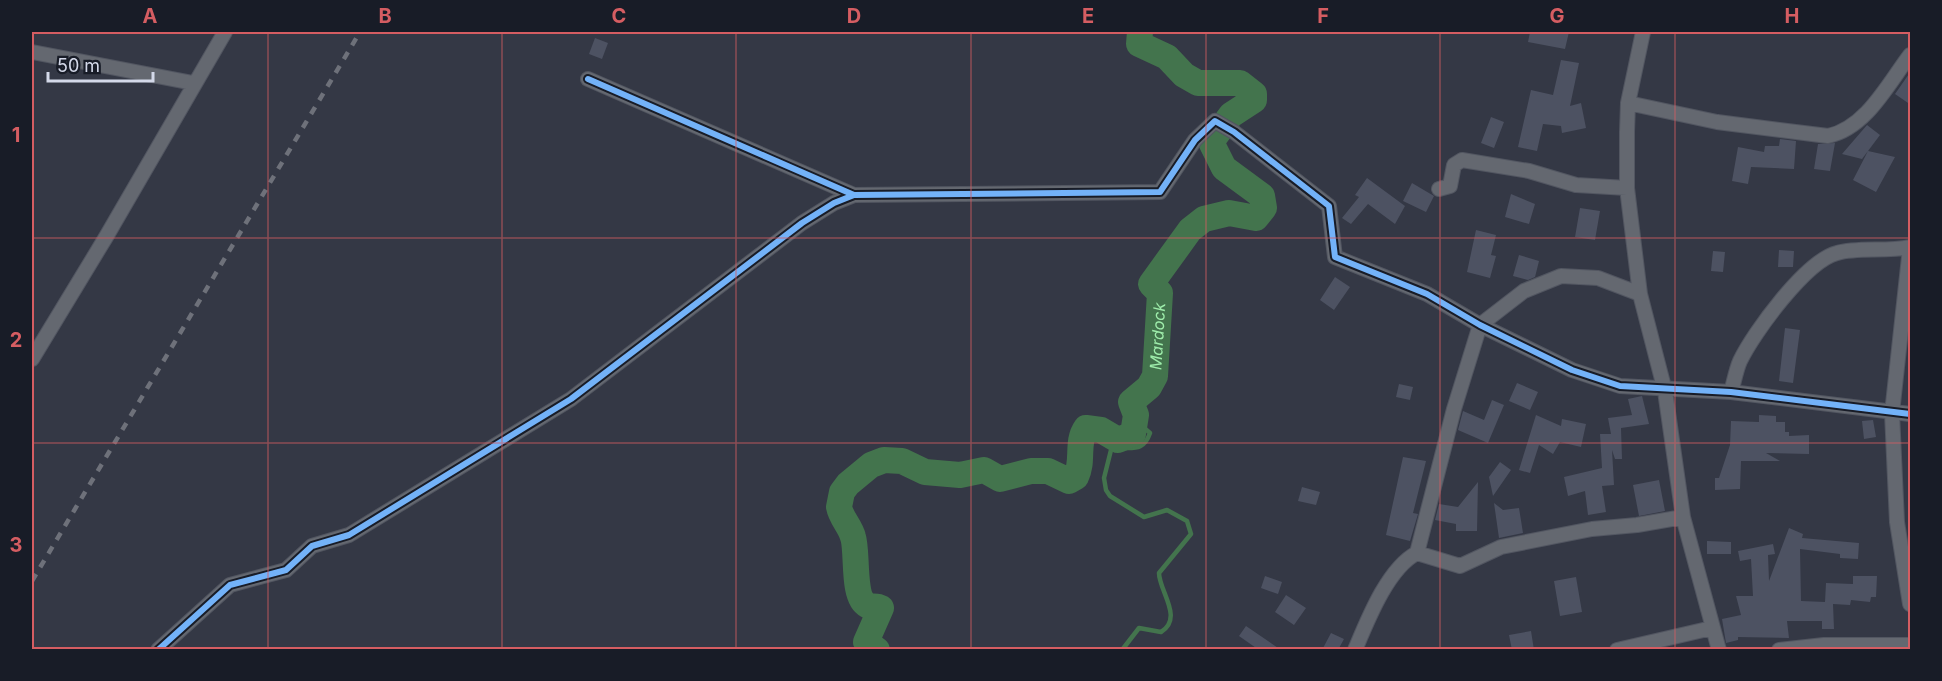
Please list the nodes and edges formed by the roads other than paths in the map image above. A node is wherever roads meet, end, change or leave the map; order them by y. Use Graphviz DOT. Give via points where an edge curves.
graph roads {
  1 [pos="225,32"];
  2 [pos="1643,32"];
  3 [pos="32,52"];
  4 [pos="1911,55"];
  5 [pos="588,79"];
  6 [pos="194,83"];
  7 [pos="1628,103"];
  8 [pos="1628,188"];
  9 [pos="1439,189"];
  10 [pos="854,195"];
  11 [pos="1910,247"];
  12 [pos="1640,294"];
  13 [pos="1480,325"];
  14 [pos="32,359"];
  15 [pos="1665,390"];
  16 [pos="1731,392"];
  17 [pos="1892,413"];
  18 [pos="1911,414"];
  19 [pos="1683,517"];
  20 [pos="1417,553"];
  21 [pos="1911,604"];
  22 [pos="1712,628"];
  23 [pos="1911,645"];
  24 [pos="158,650"];
  25 [pos="1355,650"];
  26 [pos="1617,650"];
  27 [pos="1719,650"];
  28 [pos="1779,650"];
  1 -- 6 [label="street"];
  2 -- 7 [label="street"];
  3 -- 6 [label="street"];
  4 -- 7 [label="street" via="1859,121 1842,133 1828,136 1717,122"];
  5 -- 10 [label="street"];
  6 -- 14 [label="street"];
  7 -- 8 [label="street"];
  8 -- 9 [label="street" via="1576,185 1529,171 1462,160 1454,165 1450,186"];
  8 -- 12 [label="street"];
  10 -- 13 [label="street" via="1160,192 1195,140 1215,121 1329,206 1335,257 1427,294"];
  10 -- 24 [label="street" via="802,223 571,399 349,536 312,546 286,570 230,585"];
  11 -- 16 [label="street" via="1882,252 1838,252 1823,258 1778,305 1740,362"];
  11 -- 17 [label="street"];
  12 -- 13 [label="street" via="1598,278 1561,276 1524,291"];
  12 -- 15 [label="street"];
  13 -- 15 [label="street" via="1572,370 1620,386"];
  13 -- 20 [label="street"];
  15 -- 16 [label="street"];
  15 -- 19 [label="street"];
  16 -- 17 [label="street"];
  17 -- 18 [label="street"];
  17 -- 21 [label="street" via="1897,522"];
  19 -- 20 [label="street" via="1501,547 1460,566"];
  19 -- 22 [label="street"];
  20 -- 25 [label="street" via="1394,572"];
  22 -- 26 [label="street"];
  22 -- 27 [label="street"];
  23 -- 28 [label="street" via="1824,645"];
}
